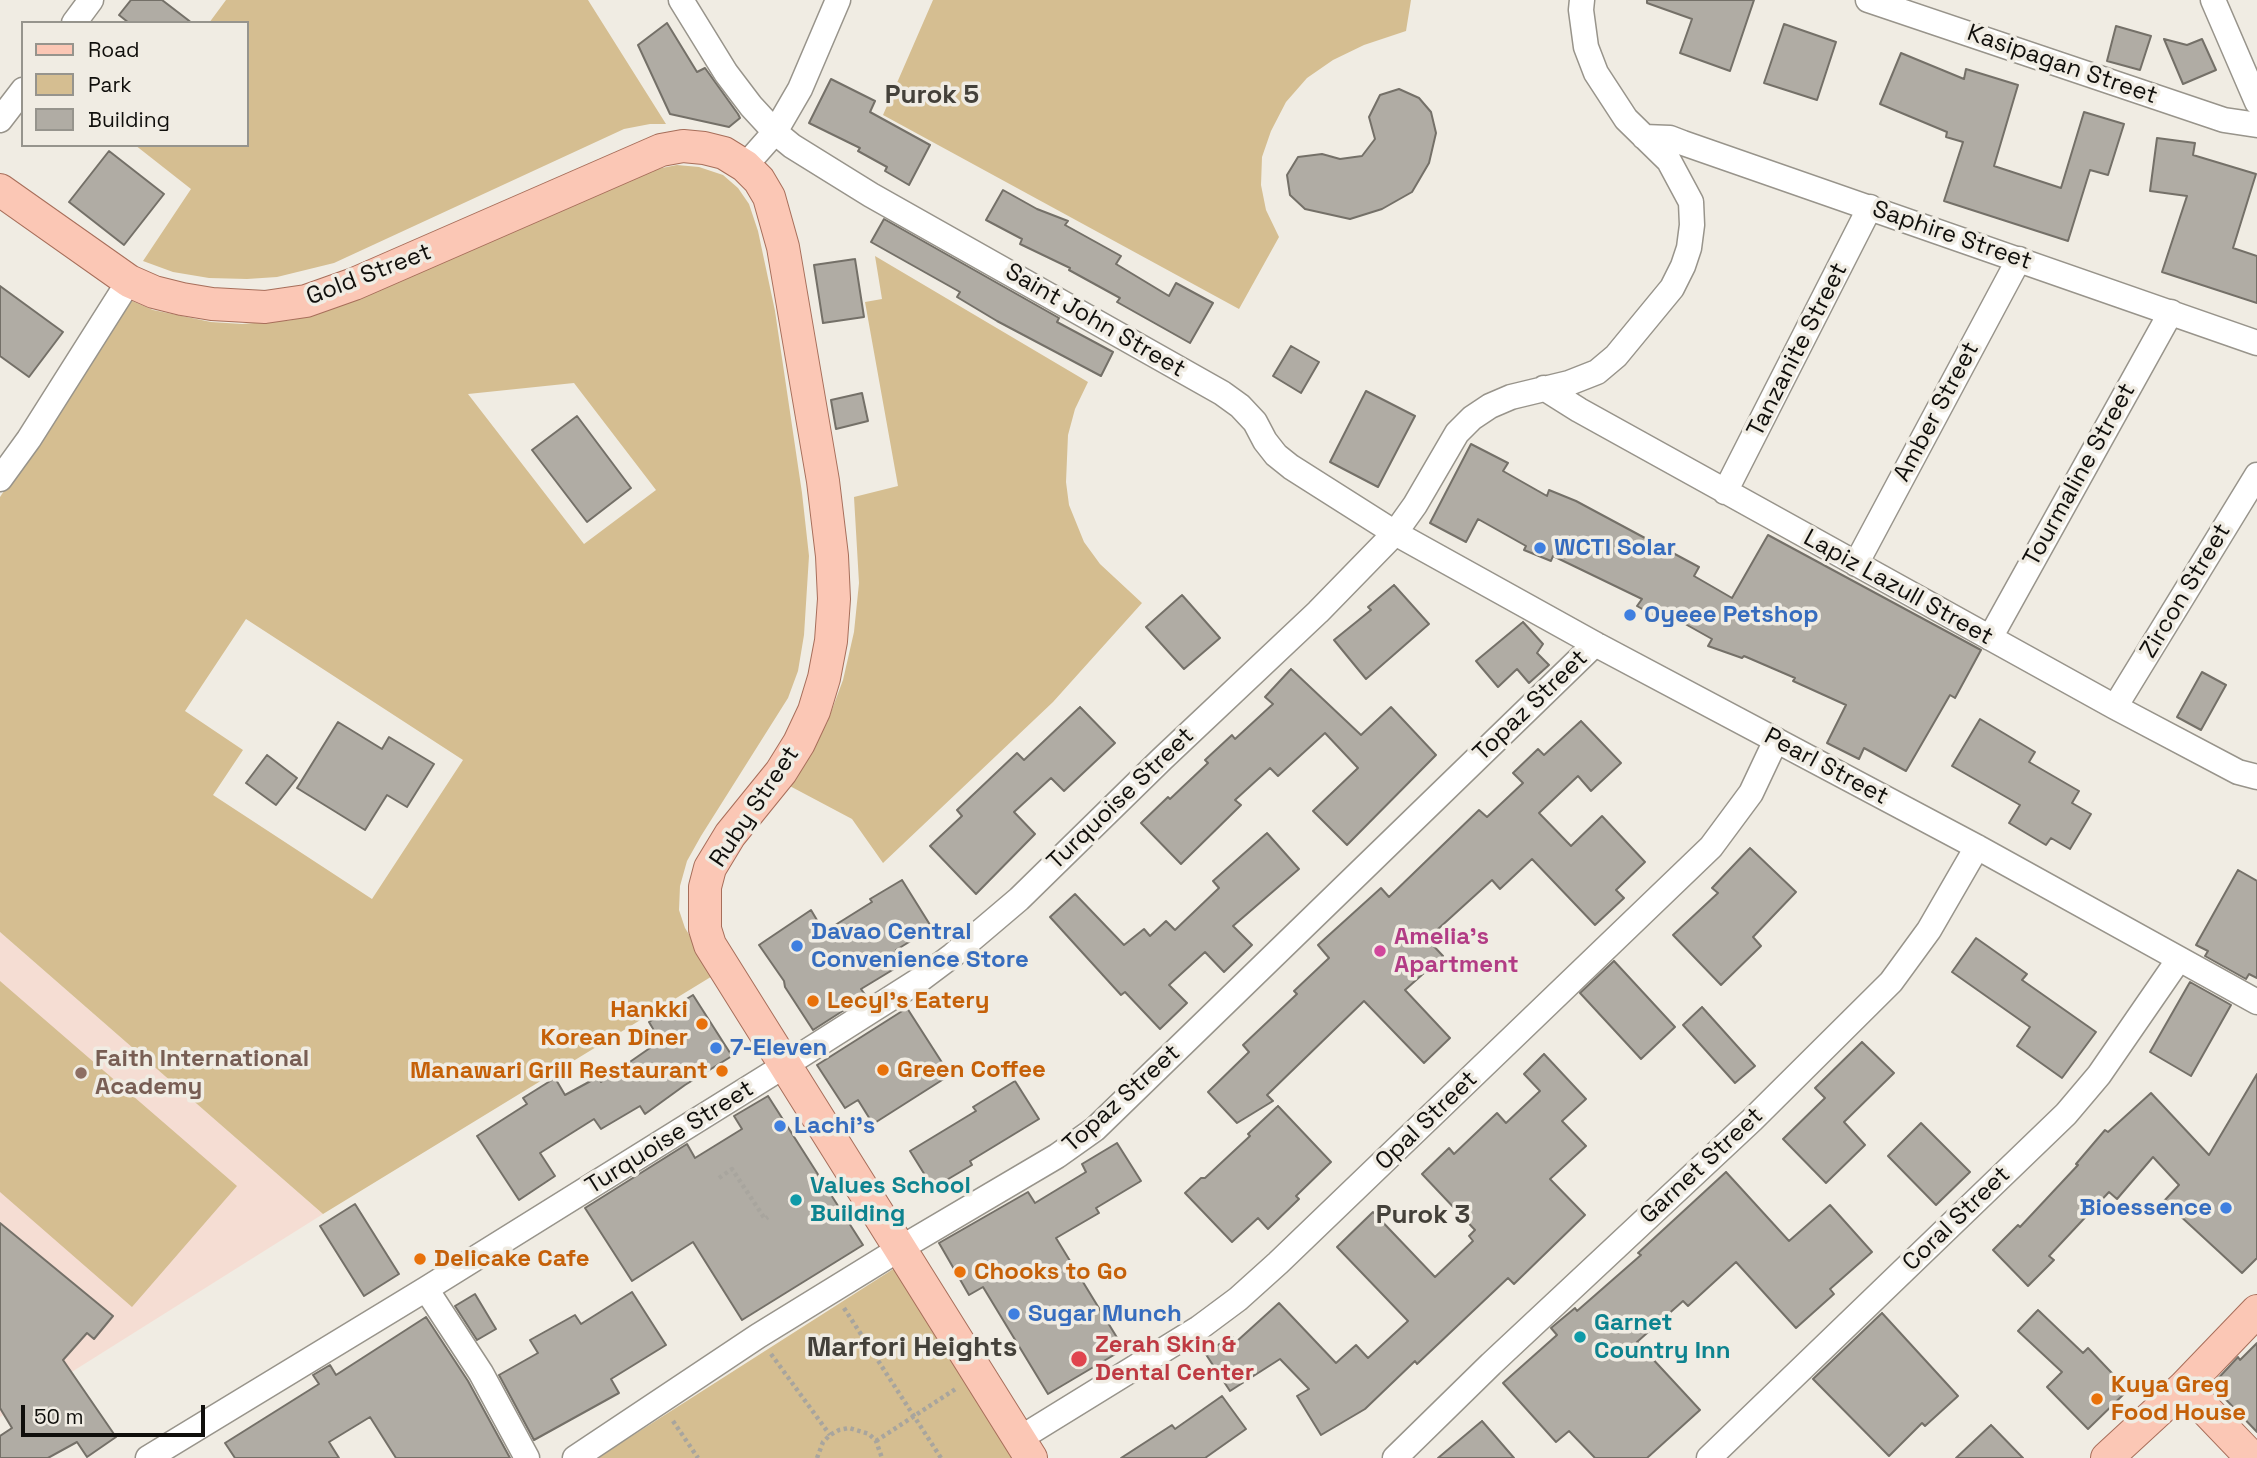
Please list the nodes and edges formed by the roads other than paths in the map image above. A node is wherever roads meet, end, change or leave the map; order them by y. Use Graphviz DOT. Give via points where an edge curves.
graph roads {
  1 [pos="91,0"];
  2 [pos="681,0"];
  3 [pos="838,0"];
  4 [pos="1583,0"];
  5 [pos="1867,0"];
  6 [pos="2213,0"];
  7 [pos="75,21"];
  8 [pos="21,93"];
  9 [pos="2257,102"];
  10 [pos="0,120"];
  11 [pos="2257,125"];
  12 [pos="775,132"];
  13 [pos="1644,137"];
  14 [pos="745,166"];
  15 [pos="0,190"];
  16 [pos="1870,207"];
  17 [pos="2019,259"];
  18 [pos="130,281"];
  19 [pos="2171,312"];
  20 [pos="2257,343"];
  21 [pos="1544,388"];
  22 [pos="2257,475"];
  23 [pos="0,479"];
  24 [pos="1725,492"];
  25 [pos="1395,533"];
  26 [pos="1856,564"];
  27 [pos="1990,638"];
  28 [pos="1595,644"];
  29 [pos="2115,707"];
  30 [pos="1776,740"];
  31 [pos="2257,776"];
  32 [pos="1977,847"];
  33 [pos="2179,959"];
  34 [pos="2257,1002"];
  35 [pos="784,1066"];
  36 [pos="901,1248"];
  37 [pos="426,1289"];
  38 [pos="2257,1311"];
  39 [pos="2184,1387"];
  40 [pos="1025,1448"];
  41 [pos="579,1457"];
  42 [pos="148,1458"];
  43 [pos="527,1458"];
  44 [pos="1395,1458"];
  45 [pos="1709,1458"];
  46 [pos="2107,1458"];
  47 [pos="2252,1458"];
  1 -- 7 [label="street"];
  2 -- 12 [label="street, Saint John Street" via="726,74"];
  3 -- 12 [label="street" via="800,89"];
  4 -- 13 [label="street, Turquoise Street" via="1584,38 1596,73 1626,119"];
  5 -- 11 [label="street, Kasipagan Street" via="2224,120"];
  6 -- 9 [label="street"];
  8 -- 10 [label="street"];
  12 -- 14 [label="street"];
  12 -- 25 [label="street, Saint John Street" via="849,182 1222,393 1255,422 1283,461"];
  13 -- 16 [label="street, Saphire Street" via="1683,142"];
  13 -- 21 [label="street, Turquoise Street" via="1669,160 1690,202 1692,225 1683,266 1672,288 1616,356 1597,372"];
  14 -- 18 [label="main road, Gold Street" via="704,148 661,150 354,284 287,305 212,304 155,292"];
  14 -- 35 [label="main road, Ruby Street" via="769,197 783,247 825,493 834,599 831,641 814,711 780,772 719,853 705,887 704,909 710,945"];
  15 -- 18 [label="main road, Gold Street"];
  16 -- 17 [label="street, Saphire Street"];
  16 -- 24 [label="street, Tanzanite Street"];
  17 -- 19 [label="street, Saphire Street"];
  17 -- 26 [label="street, Amber Street"];
  18 -- 23 [label="street"];
  19 -- 20 [label="street, Saphire Street"];
  19 -- 27 [label="street, Tourmaline Street"];
  21 -- 24 [label="street, Lapiz Lazull Street"];
  21 -- 25 [label="street, Turquoise Street" via="1511,397 1472,418 1457,433"];
  22 -- 29 [label="street, Zircon Street"];
  24 -- 26 [label="street, Lapiz Lazull Street"];
  25 -- 28 [label="street, Pearl Street"];
  25 -- 35 [label="street, Turquoise Street" via="979,934 920,979"];
  26 -- 27 [label="street, Lapiz Lazull Street"];
  27 -- 29 [label="street, Lapiz Lazull Street"];
  28 -- 30 [label="street, Pearl Street"];
  28 -- 36 [label="street, Topaz Street" via="1095,1129 1058,1156"];
  29 -- 31 [label="street, Lapiz Lazull Street" via="2238,772"];
  30 -- 32 [label="street, Pearl Street"];
  30 -- 40 [label="street, Opal Street" via="1751,793 1711,847 1278,1263 1199,1328"];
  32 -- 33 [label="street, Pearl Street"];
  32 -- 44 [label="street, Garnet Street" via="1929,930 1891,982"];
  33 -- 34 [label="street, Pearl Street"];
  33 -- 45 [label="street, Coral Street" via="2099,1075 2066,1114"];
  35 -- 36 [label="main road, Ruby Street"];
  35 -- 37 [label="street, Turquoise Street"];
  36 -- 40 [label="main road, Ruby Street"];
  36 -- 41 [label="street, Topaz Street" via="758,1336"];
  37 -- 42 [label="street, Turquoise Street"];
  37 -- 43 [label="street" via="481,1373"];
  38 -- 39 [label="main road"];
  39 -- 46 [label="main road"];
  39 -- 47 [label="main road"];
}
